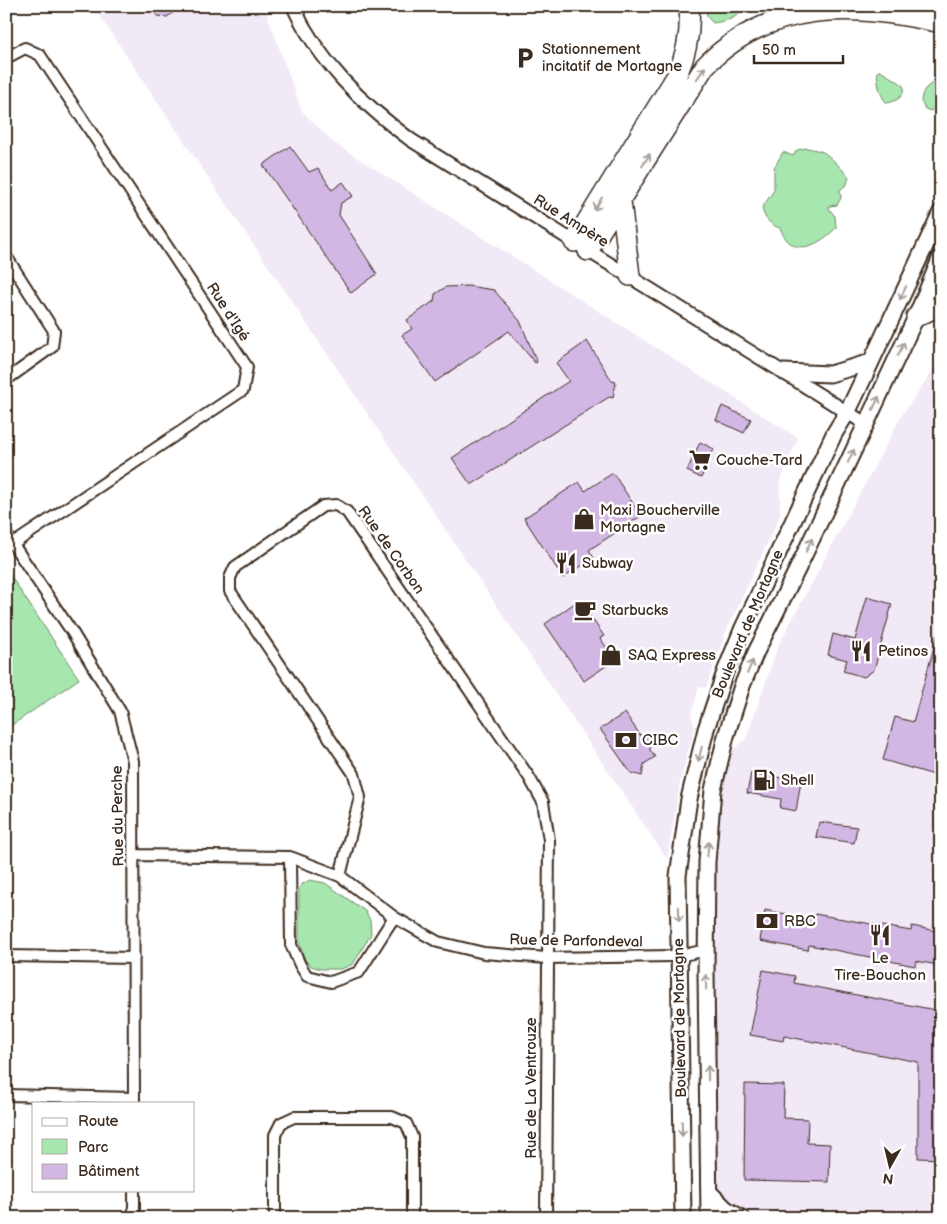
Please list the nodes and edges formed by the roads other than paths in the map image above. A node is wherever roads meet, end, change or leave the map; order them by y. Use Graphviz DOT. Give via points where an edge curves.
graph roads {
  1 [pos="293,6"];
  2 [pos="689,6"];
  3 [pos="941,23"];
  4 [pos="6,58"];
  5 [pos="621,201"];
  6 [pos="941,212"];
  7 [pos="581,247"];
  8 [pos="6,256"];
  9 [pos="941,258"];
  10 [pos="630,276"];
  11 [pos="941,305"];
  12 [pos="916,317"];
  13 [pos="871,362"];
  14 [pos="784,372"];
  15 [pos="6,380"];
  16 [pos="848,412"];
  17 [pos="866,424"];
  18 [pos="6,534"];
  19 [pos="13,544"];
  20 [pos="134,855"];
  21 [pos="290,858"];
  22 [pos="340,876"];
  23 [pos="394,917"];
  24 [pos="706,950"];
  25 [pos="6,956"];
  26 [pos="679,956"];
  27 [pos="134,958"];
  28 [pos="547,958"];
  29 [pos="6,1095"];
  30 [pos="134,1100"];
  31 [pos="134,1192"];
  32 [pos="709,1192"];
  33 [pos="134,1218"];
  34 [pos="275,1218"];
  35 [pos="412,1218"];
  36 [pos="546,1218"];
  37 [pos="684,1218"];
  38 [pos="709,1218"];
  39 [pos="741,1218"];
  1 -- 7 [label="street, Rue Ampère" via="327,62 384,120"];
  2 -- 7 [label="highway, one-way" via="688,40 677,75"];
  5 -- 3 [label="highway, one-way" via="705,66 748,27 788,11 816,7 879,11"];
  4 -- 19 [label="street, Rue d'Igé" via="25,48 40,55 247,367 243,390"];
  5 -- 7 [label="highway"];
  5 -- 10 [label="highway"];
  6 -- 13 [label="main road, Boulevard de Mortagne, one-way"];
  7 -- 10 [label="street, Rue Ampère"];
  8 -- 15 [label="street" via="54,331 52,347"];
  9 -- 12 [label="main road, Boulevard de Mortagne"];
  10 -- 14 [label="street, Rue Ampère"];
  11 -- 12 [label="highway"];
  17 -- 12 [label="main road, Boulevard de Mortagne, one-way"];
  13 -- 14 [label="main road" via="830,374"];
  13 -- 16 [label="main road, Boulevard de Mortagne"];
  14 -- 16 [label="street, Rue Ampère"];
  16 -- 17 [label="street, Rue Ampère"];
  16 -- 26 [label="main road, Boulevard de Mortagne, one-way" via="834,434 742,630 714,702 689,799 682,842 678,876"];
  24 -- 17 [label="main road, Boulevard de Mortagne, one-way" via="707,862 714,790 732,712 756,652"];
  18 -- 19 [label="street, Rue du Perche"];
  19 -- 20 [label="street, Rue du Perche" via="120,711 133,761"];
  20 -- 21 [label="street, Rue de Parfondeval"];
  20 -- 27 [label="street, Rue du Perche"];
  21 -- 22 [label="street, Rue de Parfondeval"];
  21 -- 23 [label="street" via="290,945 307,976 331,982 359,972"];
  22 -- 23 [label="street, Rue de Parfondeval"];
  22 -- 28 [label="street, Rue de Corbon" via="360,797 354,774 230,591 230,578 235,567 323,506 336,505 348,512 530,777 543,802 549,840"];
  23 -- 28 [label="street, Rue de Parfondeval" via="438,942 484,953"];
  24 -- 26 [label="street, Rue de Parfondeval"];
  32 -- 24 [label="main road, Boulevard de Mortagne, one-way"];
  25 -- 27 [label="street"];
  26 -- 28 [label="street, Rue de Parfondeval"];
  26 -- 37 [label="main road, Boulevard de Mortagne, one-way"];
  27 -- 30 [label="street, Rue du Perche"];
  28 -- 36 [label="street, Rue de La Ventrouze"];
  29 -- 30 [label="street"];
  31 -- 33 [label="street"];
  32 -- 38 [label="main road, Boulevard de Mortagne"];
  32 -- 39 [label="main road"];
  34 -- 35 [label="street" via="275,1136 281,1123 294,1117 392,1117 406,1123 412,1137"];
}
